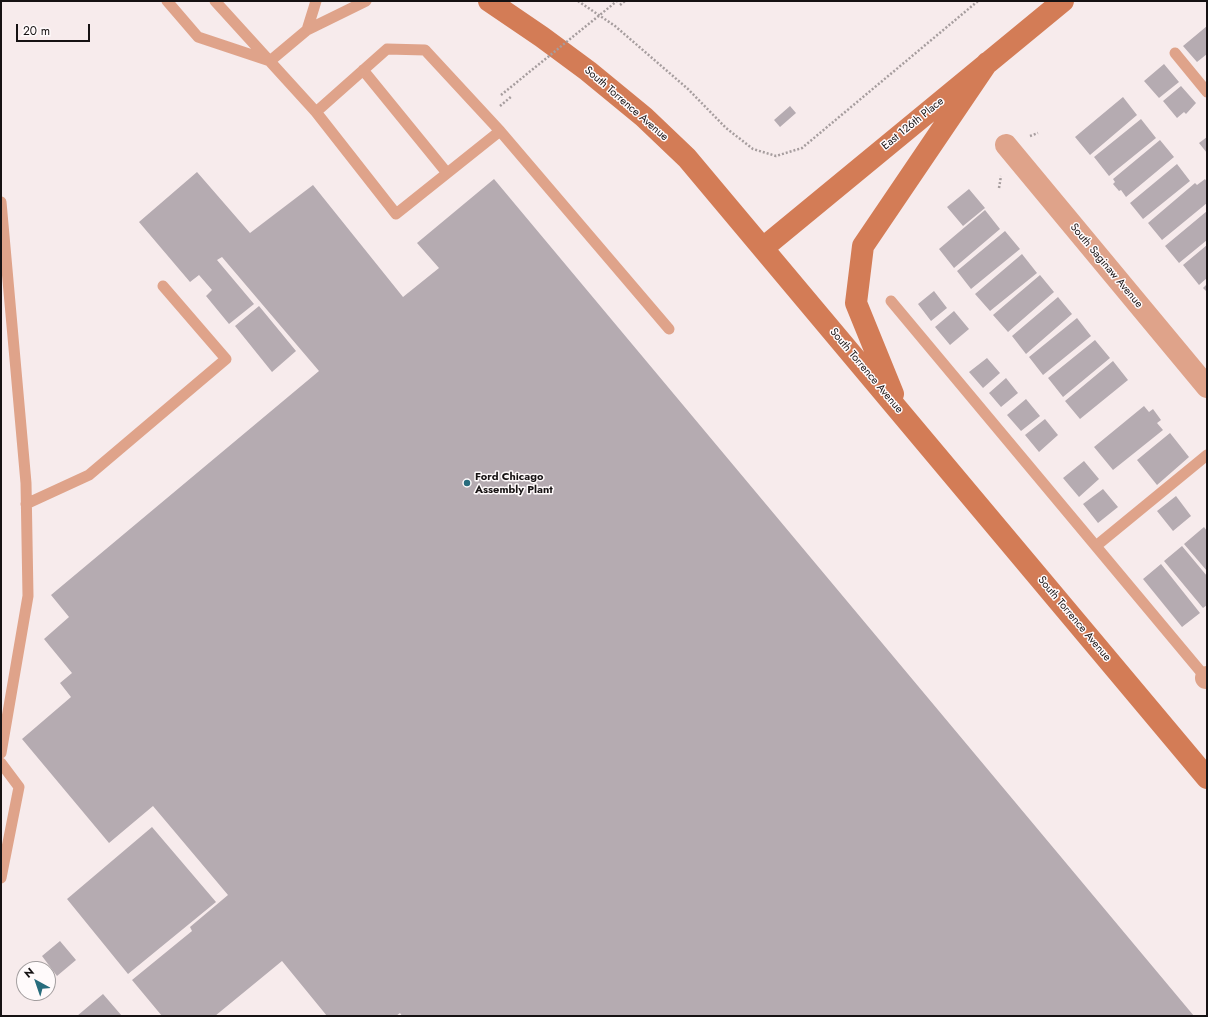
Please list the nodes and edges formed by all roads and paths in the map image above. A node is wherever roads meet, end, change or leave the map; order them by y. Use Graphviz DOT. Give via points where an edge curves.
graph roads {
  1 [pos="167,1"];
  2 [pos="216,1"];
  3 [pos="316,1"];
  4 [pos="366,1"];
  5 [pos="489,1"];
  6 [pos="578,1"];
  7 [pos="617,1"];
  8 [pos="625,1"];
  9 [pos="978,1"];
  10 [pos="1063,1"];
  11 [pos="620,5"];
  12 [pos="306,30"];
  13 [pos="1174,53"];
  14 [pos="270,61"];
  15 [pos="987,63"];
  16 [pos="363,70"];
  17 [pos="1207,92"];
  18 [pos="501,95"];
  19 [pos="316,112"];
  20 [pos="500,131"];
  21 [pos="1006,145"];
  22 [pos="447,173"];
  23 [pos="1,202"];
  24 [pos="763,248"];
  25 [pos="162,286"];
  26 [pos="891,301"];
  27 [pos="669,329"];
  28 [pos="1207,387"];
  29 [pos="902,413"];
  30 [pos="1207,455"];
  31 [pos="26,504"];
  32 [pos="1096,546"];
  33 [pos="1206,677"];
  34 [pos="1,753"];
  35 [pos="1,763"];
  36 [pos="1207,778"];
  37 [pos="1,878"];
  1 -- 14 [label="lane" via="198,37"];
  2 -- 14 [label="lane"];
  3 -- 12 [label="lane"];
  4 -- 12 [label="lane"];
  5 -- 24 [label="main road, South Torrence Avenue" via="588,71 644,117 687,158"];
  6 -- 9 [label="path" via="615,26 682,84 726,128 753,148 776,156 802,148"];
  7 -- 18 [label="path, bridge"];
  8 -- 11 [label="path"];
  10 -- 15 [label="main road, East 126th Place"];
  12 -- 14 [label="lane"];
  13 -- 17 [label="lane"];
  14 -- 19 [label="lane"];
  15 -- 24 [label="main road, East 126th Place"];
  15 -- 29 [label="main road" via="862,246 856,303"];
  16 -- 19 [label="lane"];
  16 -- 20 [label="lane" via="387,49 425,50"];
  16 -- 22 [label="lane"];
  19 -- 22 [label="lane" via="396,214"];
  20 -- 22 [label="lane"];
  20 -- 27 [label="lane"];
  21 -- 28 [label="street, South Saginaw Avenue"];
  23 -- 31 [label="lane"];
  24 -- 29 [label="main road, South Torrence Avenue"];
  25 -- 31 [label="lane" via="226,359 89,475"];
  26 -- 32 [label="lane"];
  29 -- 36 [label="main road, South Torrence Avenue"];
  30 -- 32 [label="lane"];
  31 -- 34 [label="lane" via="28,596"];
  32 -- 33 [label="lane"];
  35 -- 37 [label="lane" via="19,787"];
}
